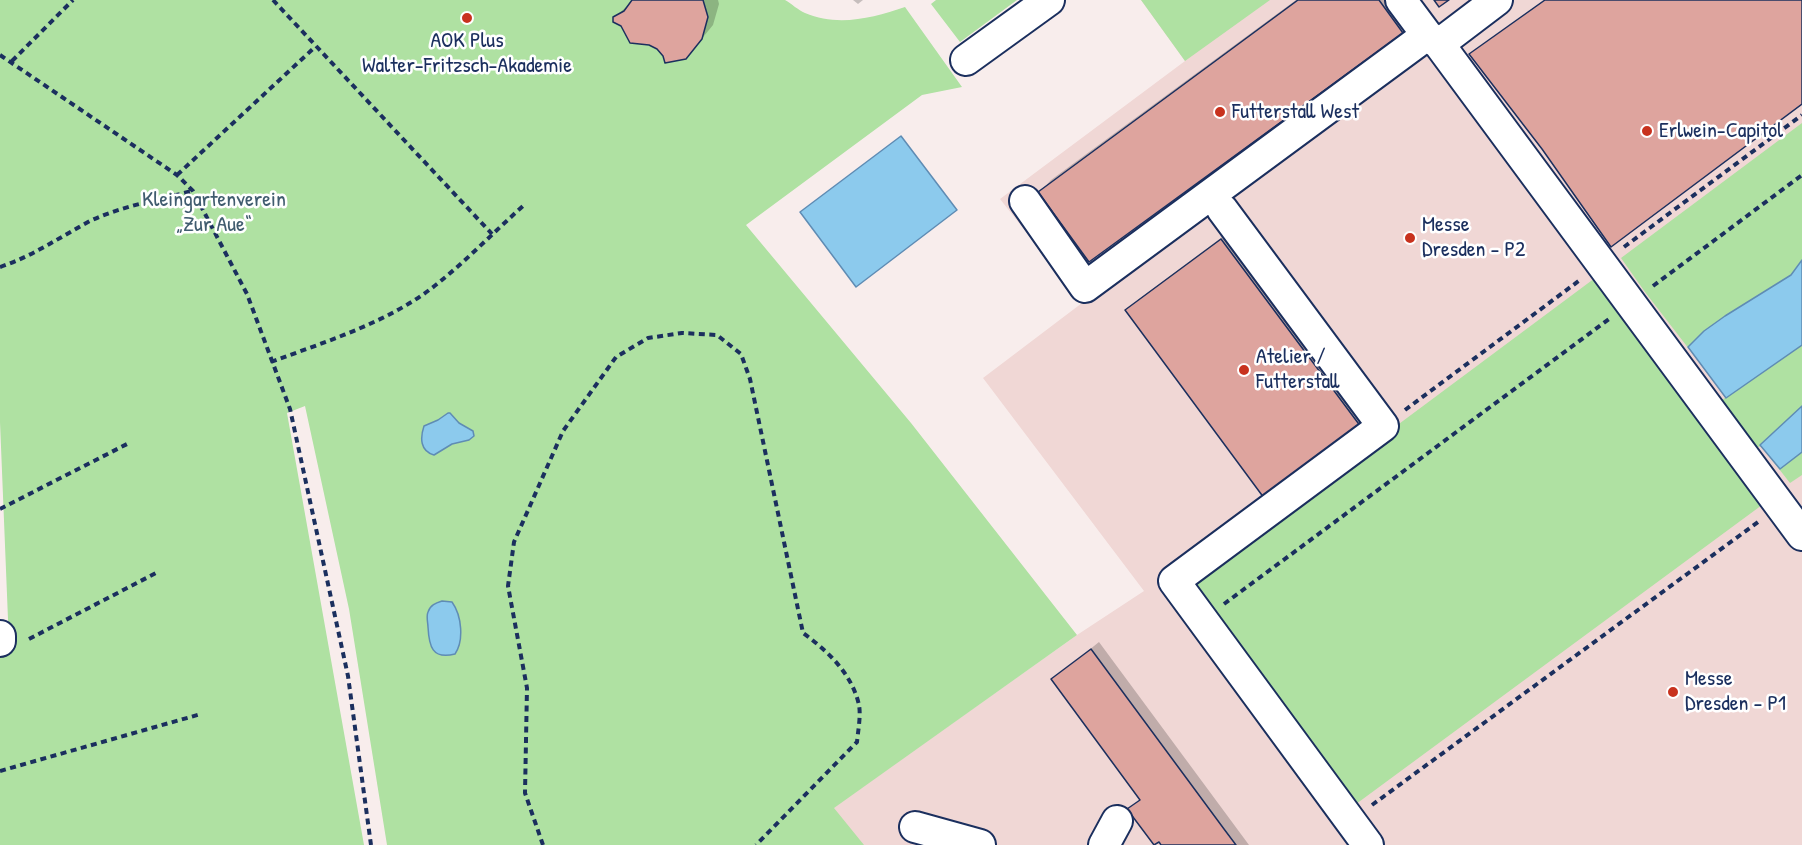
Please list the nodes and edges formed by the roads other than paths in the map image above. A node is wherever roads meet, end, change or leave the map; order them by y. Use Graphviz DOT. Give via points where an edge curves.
graph roads {
  1 [pos="1049,0"];
  2 [pos="1401,0"];
  3 [pos="1497,0"];
  4 [pos="1433,39"];
  5 [pos="966,60"];
  6 [pos="1025,201"];
  7 [pos="1222,209"];
  8 [pos="1802,536"];
  9 [pos="0,636"];
  10 [pos="0,641"];
  11 [pos="915,827"];
  12 [pos="980,845"];
  13 [pos="1368,845"];
  1 -- 5 [label="lane"];
  2 -- 4 [label="lane"];
  3 -- 4 [label="lane"];
  4 -- 6 [label="lane" via="1085,287"];
  4 -- 8 [label="lane"];
  7 -- 13 [label="lane" via="1383,426 1174,581"];
  9 -- 10 [label="lane"];
  11 -- 12 [label="lane"];
}
